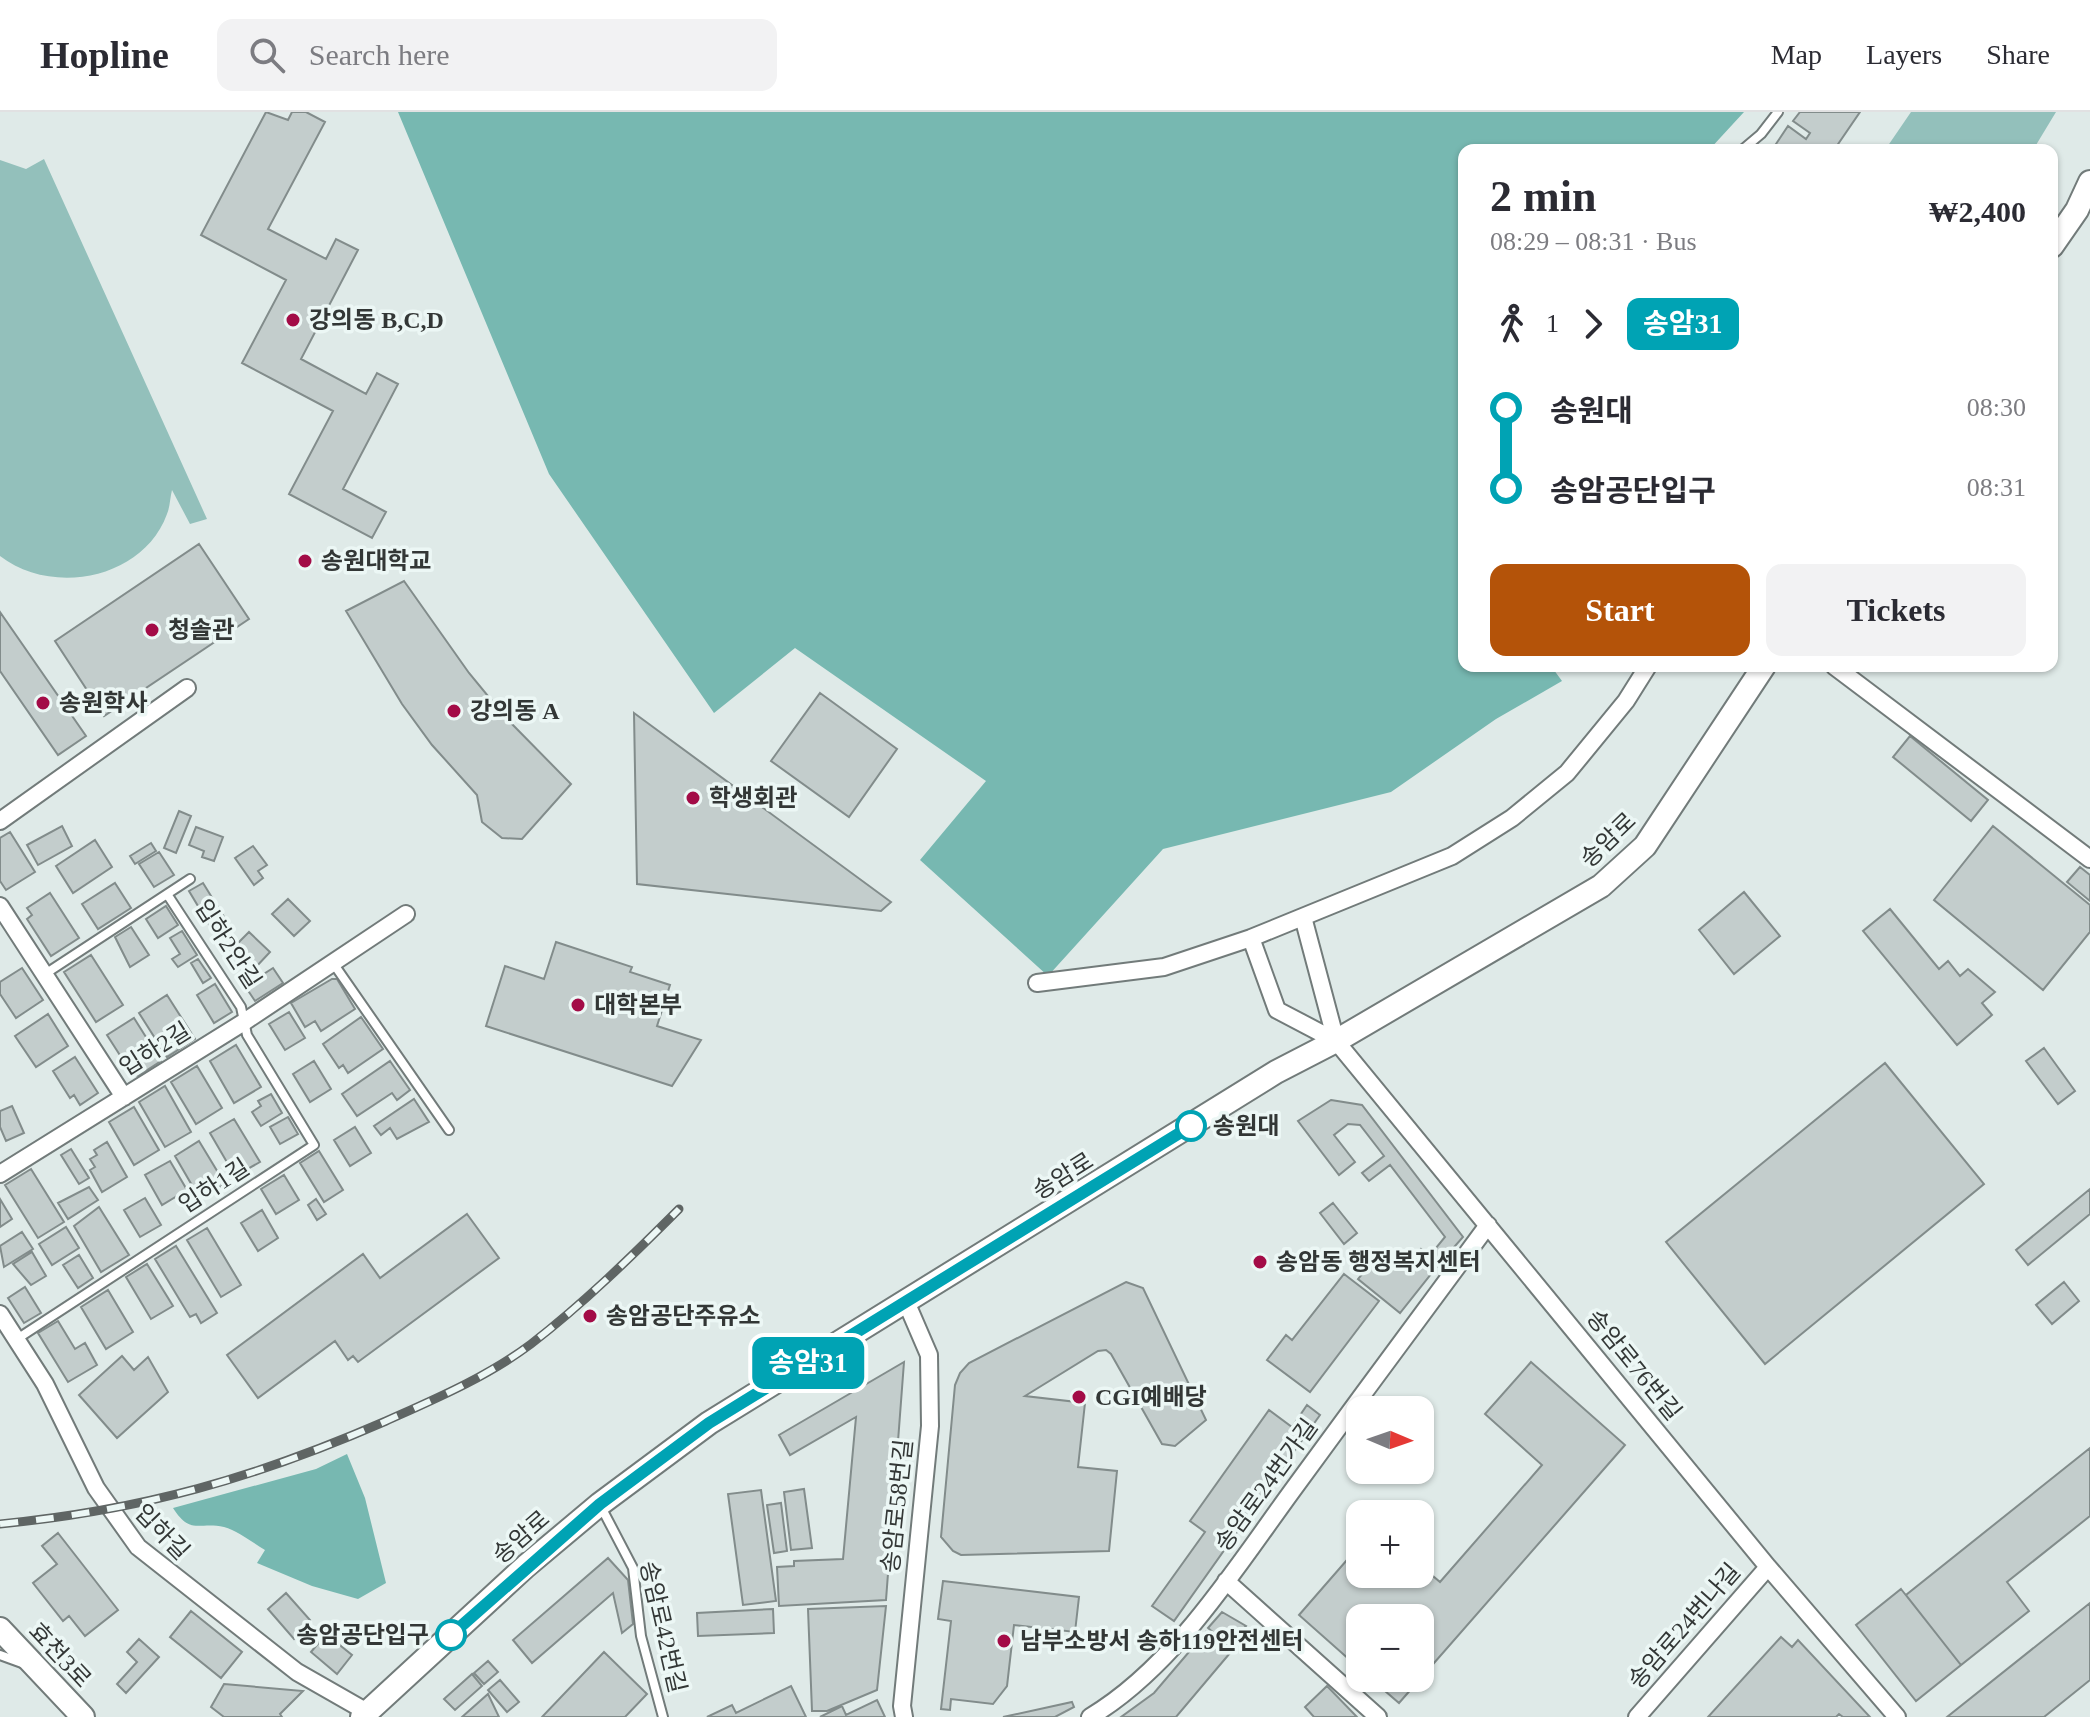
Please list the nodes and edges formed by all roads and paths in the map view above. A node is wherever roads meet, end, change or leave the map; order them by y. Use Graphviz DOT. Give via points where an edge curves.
graph roads {
  1 [pos="1778,112"];
  2 [pos="1749,144"];
  3 [pos="2090,182"];
  4 [pos="2058,237"];
  5 [pos="1644,672"];
  6 [pos="1760,672"];
  7 [pos="1842,672"];
  8 [pos="187,688"];
  9 [pos="0,821"];
  10 [pos="2090,859"];
  11 [pos="190,879"];
  12 [pos="167,894"];
  13 [pos="0,906"];
  14 [pos="406,914"];
  15 [pos="1303,917"];
  16 [pos="1251,938"];
  17 [pos="333,963"];
  18 [pos="45,974"];
  19 [pos="1037,983"];
  20 [pos="244,1022"];
  21 [pos="1336,1041"];
  22 [pos="124,1097"];
  23 [pos="449,1130"];
  24 [pos="0,1174"];
  25 [pos="1488,1225"];
  26 [pos="907,1304"];
  27 [pos="1,1318"];
  28 [pos="17,1339"];
  29 [pos="600,1504"];
  30 [pos="1768,1567"];
  31 [pos="1226,1581"];
  32 [pos="0,1629"];
  33 [pos="0,1655"];
  34 [pos="34,1668"];
  35 [pos="364,1715"];
  36 [pos="83,1717"];
  37 [pos="663,1717"];
  38 [pos="904,1717"];
  39 [pos="1090,1717"];
  40 [pos="1378,1717"];
  41 [pos="1637,1717"];
  42 [pos="1897,1717"];
  1 -- 2 [label="lane"];
  3 -- 4 [label="main road"];
  5 -- 15 [label="street" via="1567,773 1512,818 1439,862"];
  6 -- 21 [label="main road, 송암로" via="1645,846 1601,886"];
  7 -- 10 [label="street"];
  8 -- 9 [label="street"];
  11 -- 12 [label="lane, 입하2안길"];
  12 -- 18 [label="lane, 입하2안길"];
  12 -- 20 [label="lane, 입하2안길" via="241,1007"];
  13 -- 18 [label="street"];
  14 -- 17 [label="street, 입하2길"];
  15 -- 16 [label="street"];
  15 -- 21 [label="street"];
  16 -- 19 [label="street" via="1164,967"];
  16 -- 21 [label="street" via="1277,1010"];
  17 -- 20 [label="street, 입하2길"];
  17 -- 23 [label="lane"];
  18 -- 22 [label="street"];
  20 -- 22 [label="street, 입하2길"];
  20 -- 28 [label="lane, 입하1길" via="314,1145"];
  21 -- 25 [label="street, 송암로76번길"];
  21 -- 26 [label="main road, 송암로" via="1276,1072"];
  22 -- 24 [label="street, 입하2길"];
  25 -- 30 [label="street, 송암로76번길"];
  25 -- 31 [label="street, 송암로24번가길"];
  26 -- 29 [label="main road, 송암로" via="709,1423"];
  26 -- 38 [label="street, 송암로58번길" via="929,1355 930,1426"];
  27 -- 28 [label="street, 입하길"];
  28 -- 35 [label="street, 입하길" via="96,1488 138,1547 297,1672"];
  29 -- 35 [label="main road, 송암로"];
  29 -- 37 [label="lane, 송암로42번길" via="633,1568 641,1636"];
  30 -- 41 [label="street, 송암로24번나길"];
  30 -- 42 [label="street, 송암로76번길"];
  31 -- 39 [label="street, 송암로24번가길" via="1149,1674"];
  31 -- 40 [label="street, 송암로24번가길"];
  32 -- 34 [label="main road, 효천3로"];
  33 -- 34 [label="lane"];
  34 -- 36 [label="main road, 효천3로"];
}
